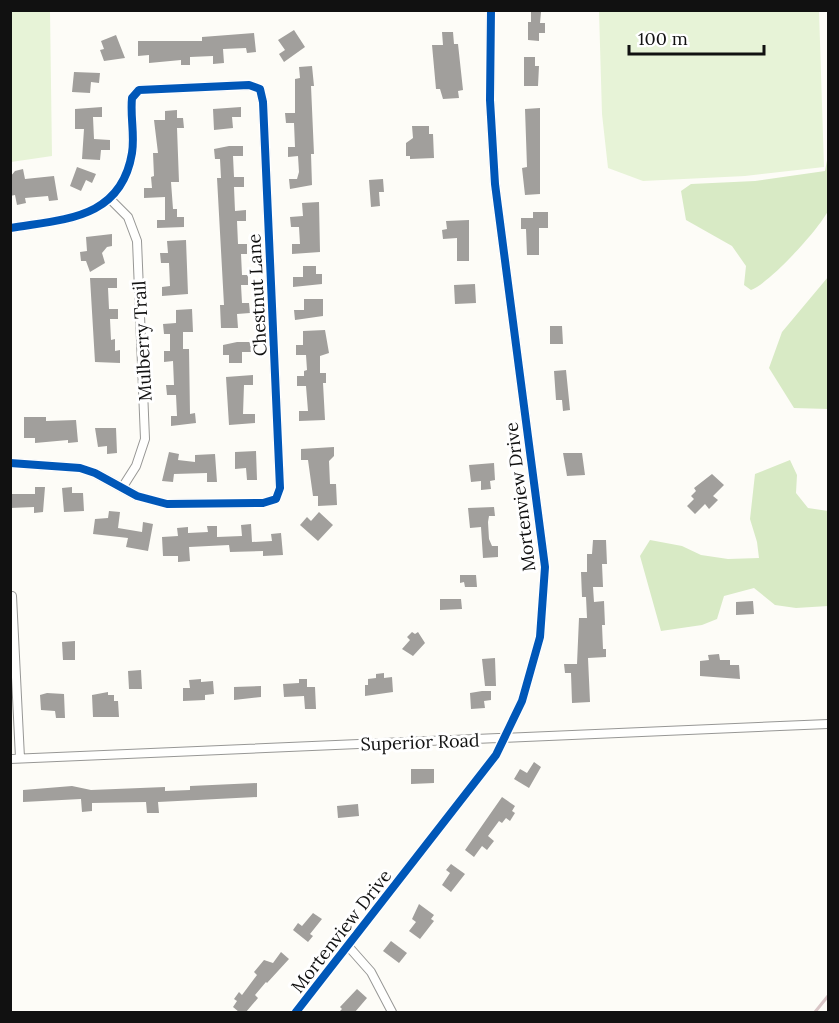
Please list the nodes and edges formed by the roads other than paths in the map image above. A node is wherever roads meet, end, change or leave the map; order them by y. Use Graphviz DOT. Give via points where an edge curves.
graph roads {
  1 [pos="491,10"];
  2 [pos="110,198"];
  3 [pos="10,228"];
  4 [pos="10,463"];
  5 [pos="122,488"];
  6 [pos="12,596"];
  7 [pos="828,724"];
  8 [pos="504,738"];
  9 [pos="15,758"];
  10 [pos="348,946"];
  11 [pos="296,1012"];
  12 [pos="392,1012"];
  1 -- 8 [label="street, Mortenview Drive" via="490,100 495,184 545,567 536,655 522,701"];
  2 -- 3 [label="street" via="83,216 63,222"];
  2 -- 5 [label="street, Mulberry Trail" via="128,218 137,242 146,415 142,450"];
  2 -- 5 [label="street, Chestnut Lane" via="128,170 136,92 249,85 260,89 280,488 276,499 263,503 176,505 150,501"];
  4 -- 5 [label="street" via="72,466"];
  6 -- 9 [label="street"];
  7 -- 8 [label="street, Superior Road"];
  8 -- 9 [label="street, Superior Road"];
  8 -- 10 [label="street, Mortenview Drive" via="496,755"];
  10 -- 11 [label="street, Mortenview Drive"];
  10 -- 12 [label="street" via="371,972"];
}
